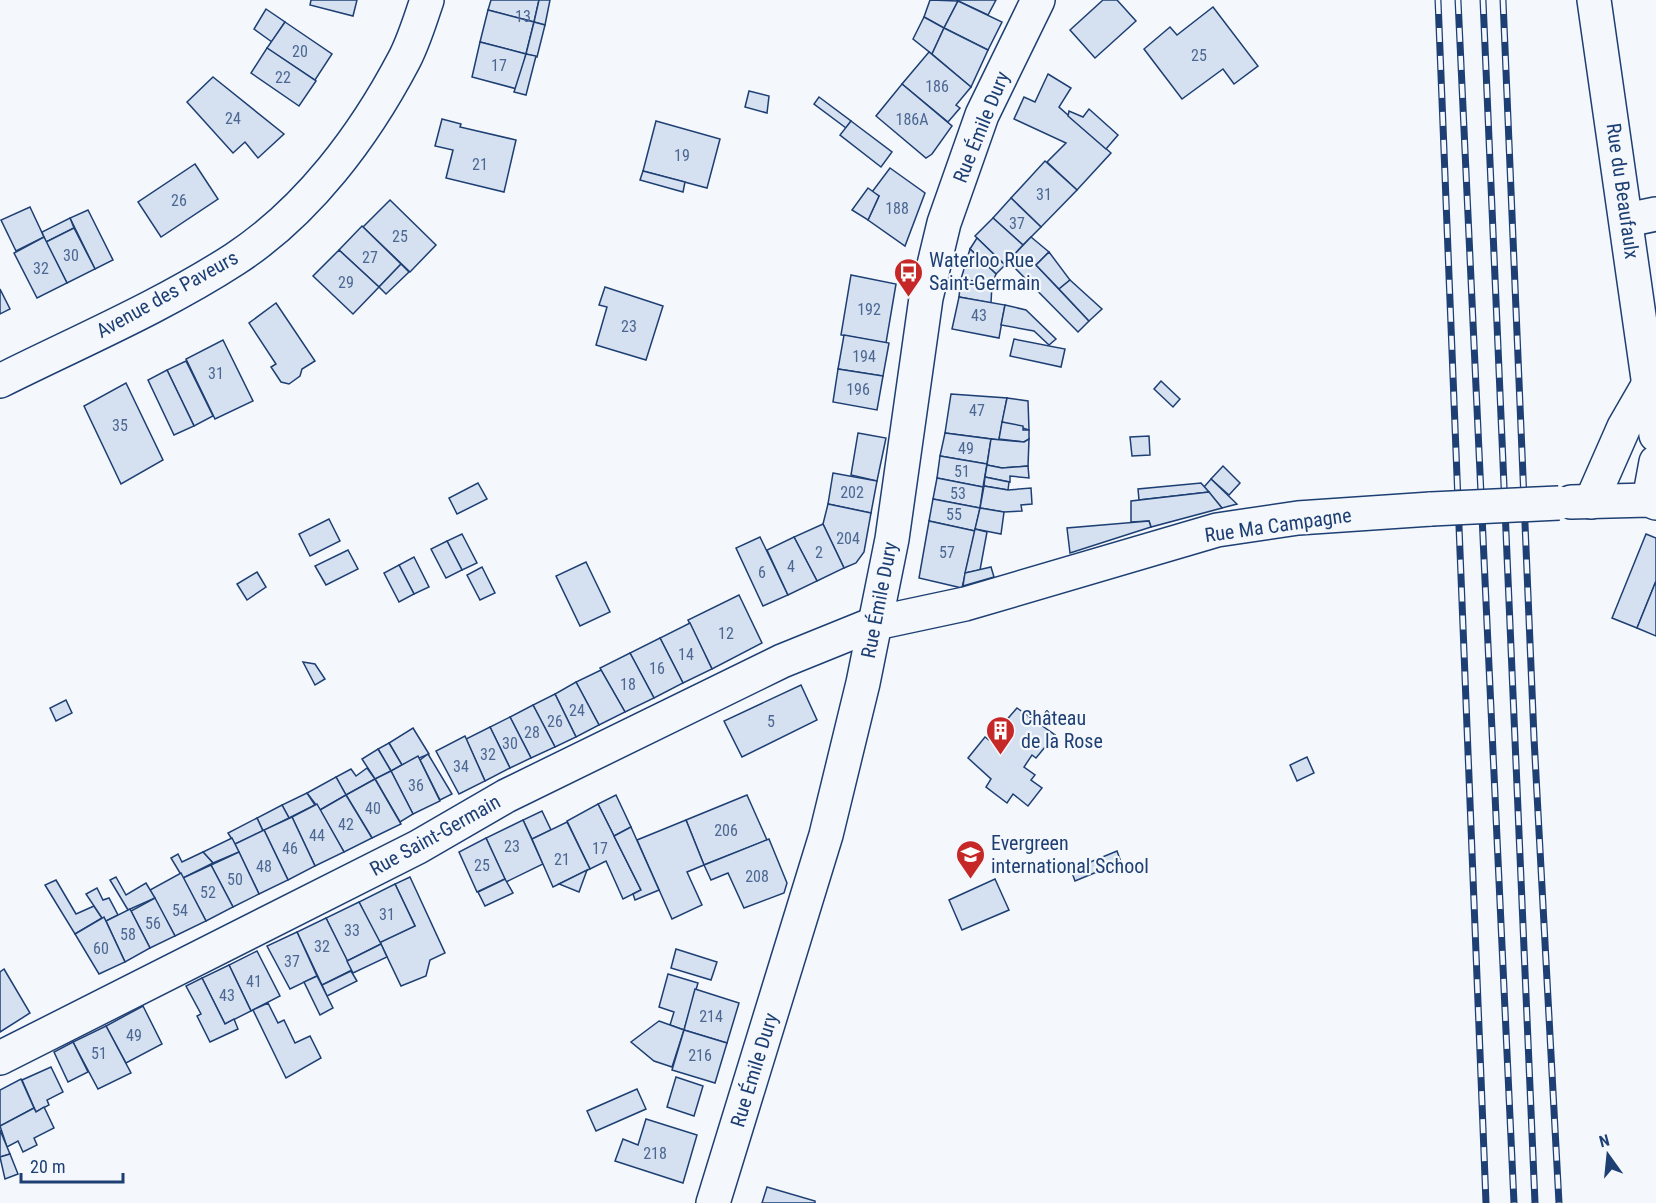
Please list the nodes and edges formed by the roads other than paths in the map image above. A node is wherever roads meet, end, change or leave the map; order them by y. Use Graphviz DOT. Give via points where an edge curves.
graph roads {
  1 [pos="427,0"];
  2 [pos="1038,0"];
  3 [pos="1594,0"];
  4 [pos="1641,217"];
  5 [pos="0,381"];
  6 [pos="1650,382"];
  7 [pos="1656,435"];
  8 [pos="1656,462"];
  9 [pos="1591,502"];
  10 [pos="1652,502"];
  11 [pos="876,623"];
  12 [pos="0,1058"];
  13 [pos="713,1203"];
  1 -- 5 [label="street, Avenue des Paveurs" via="405,58 356,139 292,212 234,260 180,292"];
  2 -- 11 [label="street, Rue Émile Dury" via="982,115 944,223 926,298 892,539"];
  3 -- 4 [label="street, Rue du Beaufaulx"];
  4 -- 6 [label="street, Rue du Beaufaulx"];
  6 -- 7 [label="street, Rue du Beaufaulx"];
  6 -- 9 [label="street" via="1624,426"];
  8 -- 10 [label="street"];
  9 -- 10 [label="street, Rue Ma Campagne"];
  9 -- 11 [label="street, Rue Ma Campagne, bridge" via="1298,518 1217,530 965,603"];
  11 -- 12 [label="street, Rue Saint-Germain" via="782,661 506,796 418,847"];
  11 -- 13 [label="street, Rue Émile Dury" via="826,836"];
}
